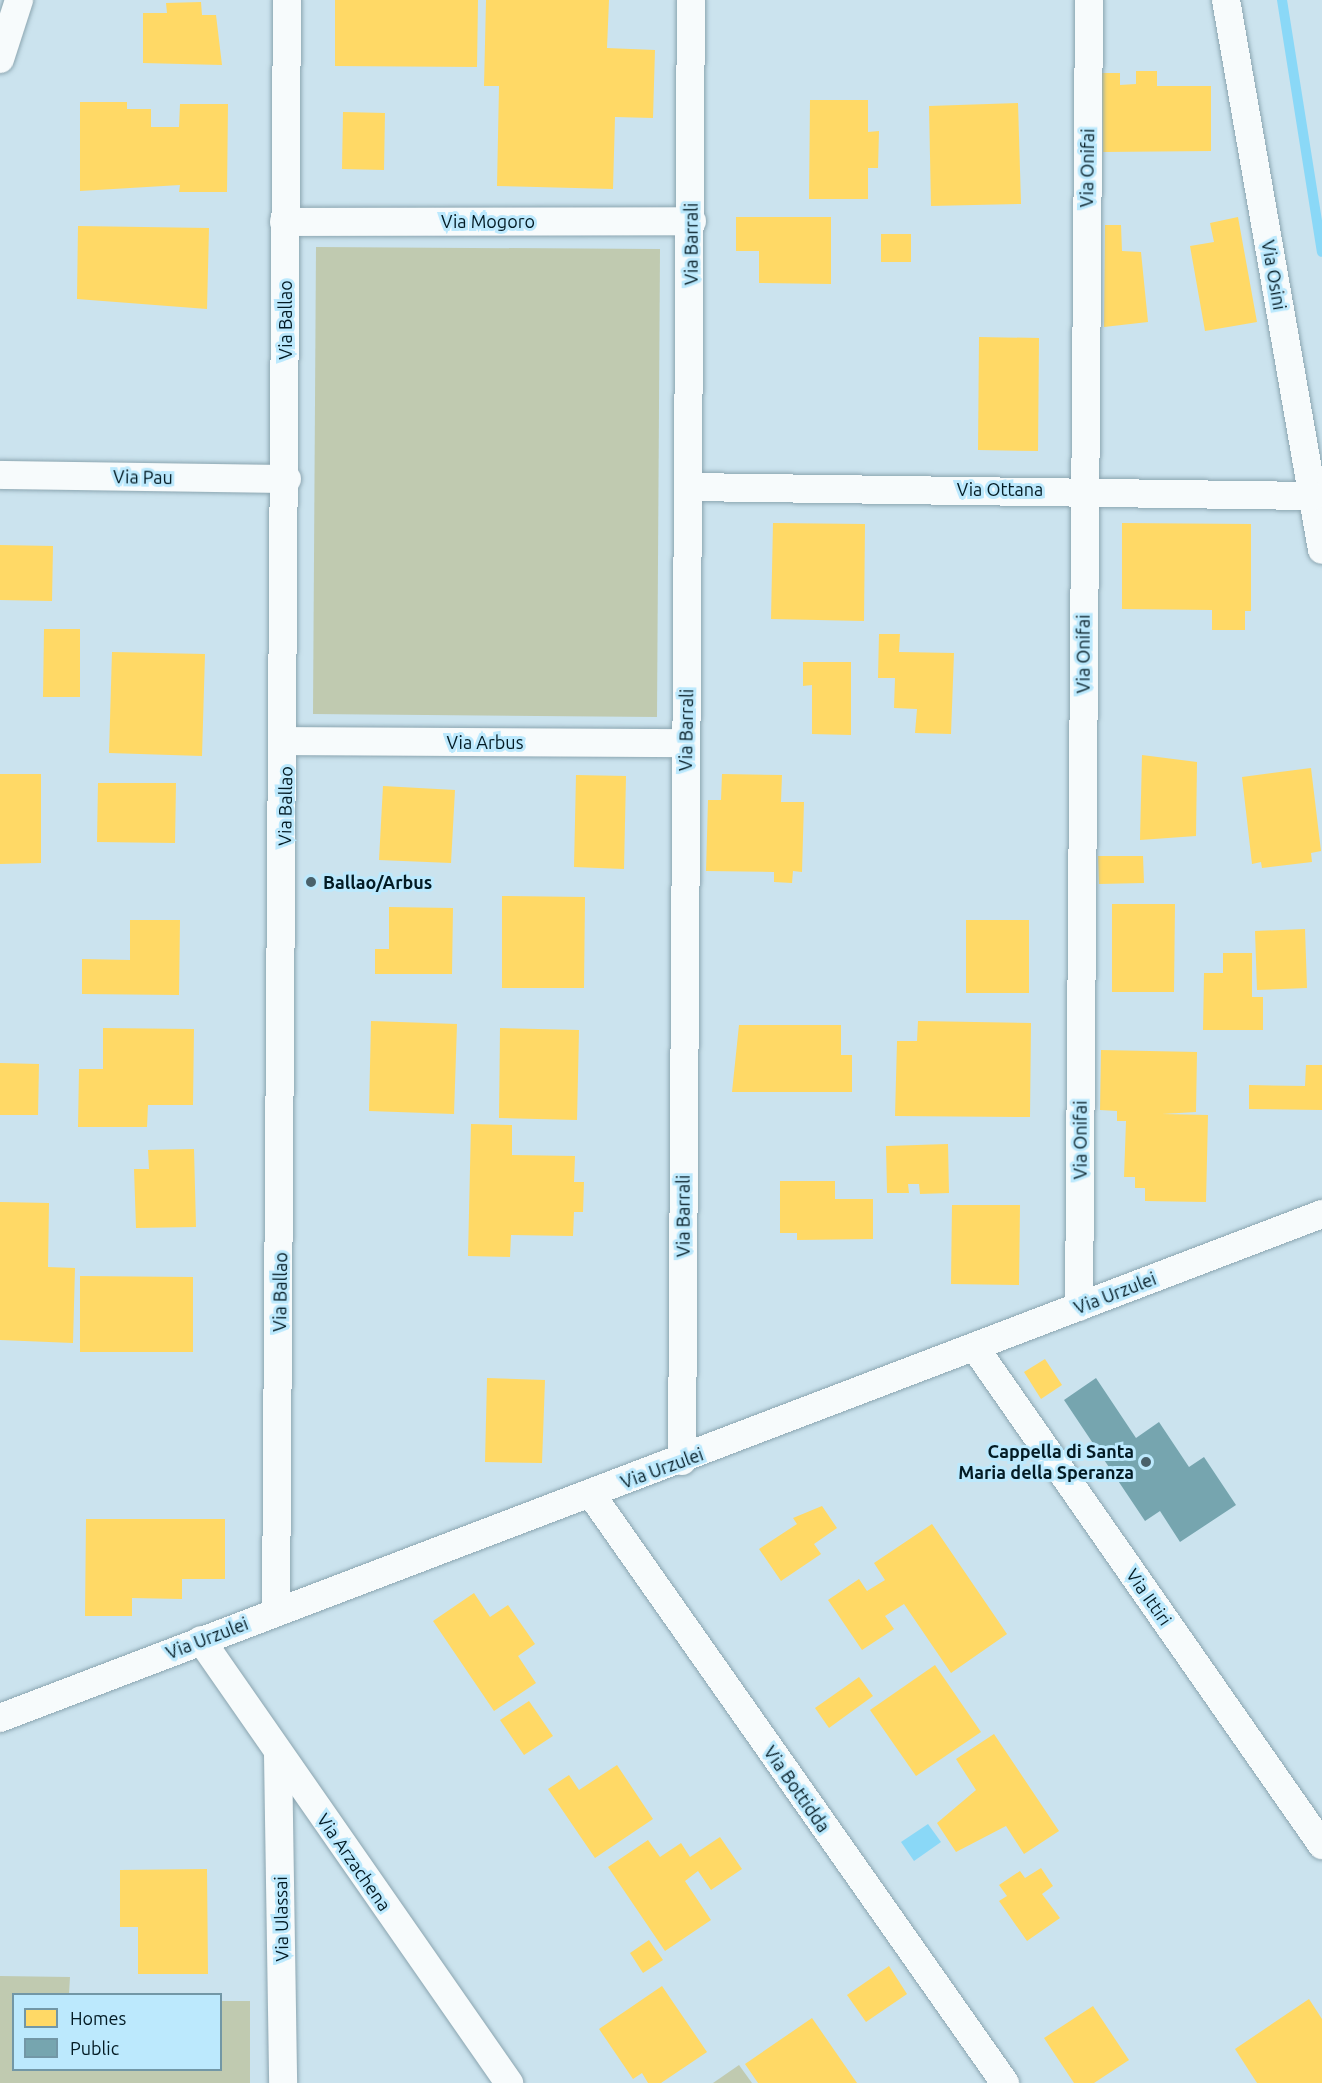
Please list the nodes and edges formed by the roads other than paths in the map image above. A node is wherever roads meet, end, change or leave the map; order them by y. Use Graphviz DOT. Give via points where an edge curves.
graph roads {
  1 [pos="19,0"];
  2 [pos="287,0"];
  3 [pos="691,0"];
  4 [pos="1089,0"];
  5 [pos="1226,0"];
  6 [pos="0,59"];
  7 [pos="692,221"];
  8 [pos="284,222"];
  9 [pos="0,475"];
  10 [pos="286,479"];
  11 [pos="689,487"];
  12 [pos="1084,490"];
  13 [pos="1312,496"];
  14 [pos="1322,550"];
  15 [pos="286,741"];
  16 [pos="685,743"];
  17 [pos="1322,1214"];
  18 [pos="1079,1307"];
  19 [pos="976,1349"];
  20 [pos="682,1461"];
  21 [pos="591,1494"];
  22 [pos="276,1612"];
  23 [pos="201,1640"];
  24 [pos="0,1718"];
  25 [pos="279,1755"];
  26 [pos="1322,1845"];
  27 [pos="283,2083"];
  28 [pos="509,2083"];
  29 [pos="1005,2083"];
  1 -- 6 [label="street"];
  2 -- 8 [label="street, Via Ballao"];
  3 -- 7 [label="street, Via Barrali"];
  4 -- 12 [label="street, Via Onifai"];
  5 -- 13 [label="street, Via Osini"];
  7 -- 8 [label="street, Via Mogoro"];
  7 -- 11 [label="street, Via Barrali"];
  8 -- 10 [label="street, Via Ballao"];
  9 -- 10 [label="street, Via Pau"];
  10 -- 15 [label="street, Via Ballao"];
  11 -- 12 [label="street, Via Ottana"];
  11 -- 16 [label="street, Via Barrali"];
  12 -- 13 [label="street, Via Ottana"];
  12 -- 18 [label="street, Via Onifai"];
  13 -- 14 [label="street, Via Osini"];
  15 -- 16 [label="street, Via Arbus"];
  15 -- 22 [label="street, Via Ballao"];
  16 -- 20 [label="street, Via Barrali"];
  17 -- 18 [label="street, Via Urzulei"];
  18 -- 19 [label="street, Via Urzulei"];
  19 -- 20 [label="street, Via Urzulei"];
  19 -- 26 [label="street, Via Ittiri"];
  20 -- 21 [label="street, Via Urzulei"];
  21 -- 22 [label="street, Via Urzulei"];
  21 -- 29 [label="street, Via Bottidda"];
  22 -- 23 [label="street, Via Urzulei"];
  23 -- 24 [label="street, Via Urzulei"];
  23 -- 25 [label="street, Via Arzachena"];
  25 -- 27 [label="street, Via Ulassai"];
  25 -- 28 [label="street, Via Arzachena"];
}
